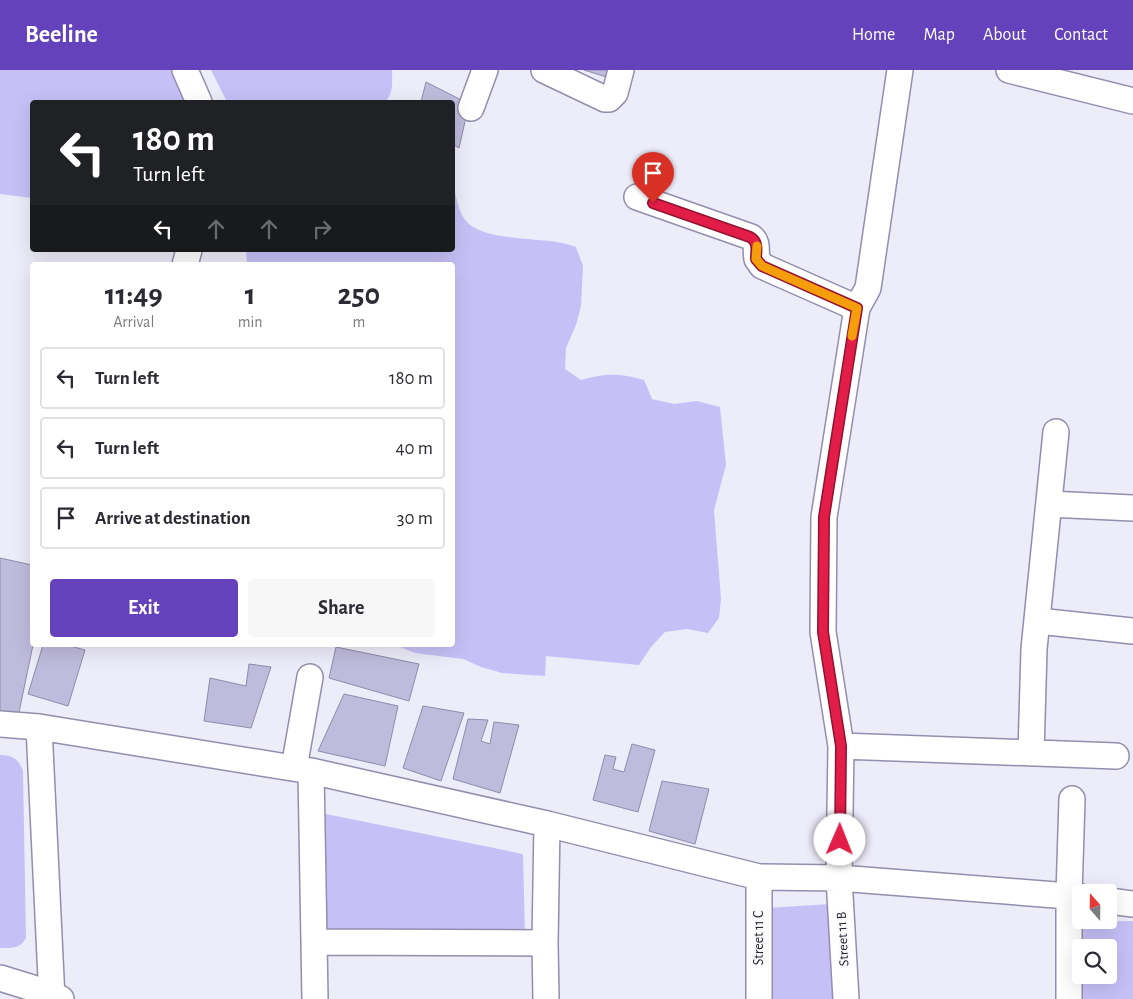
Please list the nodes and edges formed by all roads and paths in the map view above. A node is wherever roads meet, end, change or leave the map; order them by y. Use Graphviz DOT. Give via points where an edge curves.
graph roads {
  1 [pos="184,70"];
  2 [pos="485,70"];
  3 [pos="544,70"];
  4 [pos="621,70"];
  5 [pos="900,70"];
  6 [pos="1009,70"];
  7 [pos="198,100"];
  8 [pos="1133,101"];
  9 [pos="471,108"];
  10 [pos="637,197"];
  11 [pos="857,308"];
  12 [pos="1056,432"];
  13 [pos="1049,504"];
  14 [pos="1133,508"];
  15 [pos="1038,620"];
  16 [pos="1133,631"];
  17 [pos="310,677"];
  18 [pos="0,724"];
  19 [pos="39,727"];
  20 [pos="841,746"];
  21 [pos="1031,753"];
  22 [pos="1116,756"];
  23 [pos="302,769"];
  24 [pos="1072,799"];
  25 [pos="547,824"];
  26 [pos="760,877"];
  27 [pos="839,878"];
  28 [pos="1075,884"];
  29 [pos="1072,896"];
  30 [pos="1118,902"];
  31 [pos="1133,904"];
  32 [pos="1073,929"];
  33 [pos="314,942"];
  34 [pos="545,943"];
  35 [pos="0,978"];
  36 [pos="55,997"];
  37 [pos="315,999"];
  38 [pos="546,999"];
  39 [pos="759,999"];
  40 [pos="846,999"];
  41 [pos="1069,999"];
  1 -- 7 [label="street"];
  2 -- 9 [label="street"];
  3 -- 4 [label="street" via="605,100 615,92"];
  5 -- 11 [label="street, Street 11 B" via="868,288"];
  6 -- 8 [label="street"];
  10 -- 11 [label="street" via="750,237 755,241 756,259 762,266"];
  11 -- 20 [label="street, Street 11 B" via="824,517 823,632"];
  12 -- 13 [label="street"];
  13 -- 14 [label="street"];
  13 -- 15 [label="street"];
  15 -- 16 [label="street"];
  15 -- 21 [label="street"];
  17 -- 23 [label="street"];
  18 -- 19 [label="street"];
  19 -- 23 [label="street"];
  19 -- 36 [label="street"];
  20 -- 21 [label="street"];
  20 -- 27 [label="street, Street 11 B"];
  21 -- 22 [label="street"];
  23 -- 25 [label="street"];
  23 -- 33 [label="street"];
  24 -- 28 [label="street"];
  25 -- 26 [label="street"];
  25 -- 34 [label="street"];
  26 -- 27 [label="street"];
  26 -- 39 [label="street, Street 11 C"];
  27 -- 29 [label="street"];
  27 -- 40 [label="street, Street 11 B"];
  30 -- 31 [label="street"];
  32 -- 41 [label="street"];
  33 -- 34 [label="street"];
  33 -- 37 [label="street"];
  34 -- 38 [label="street"];
  35 -- 36 [label="street"];
}
